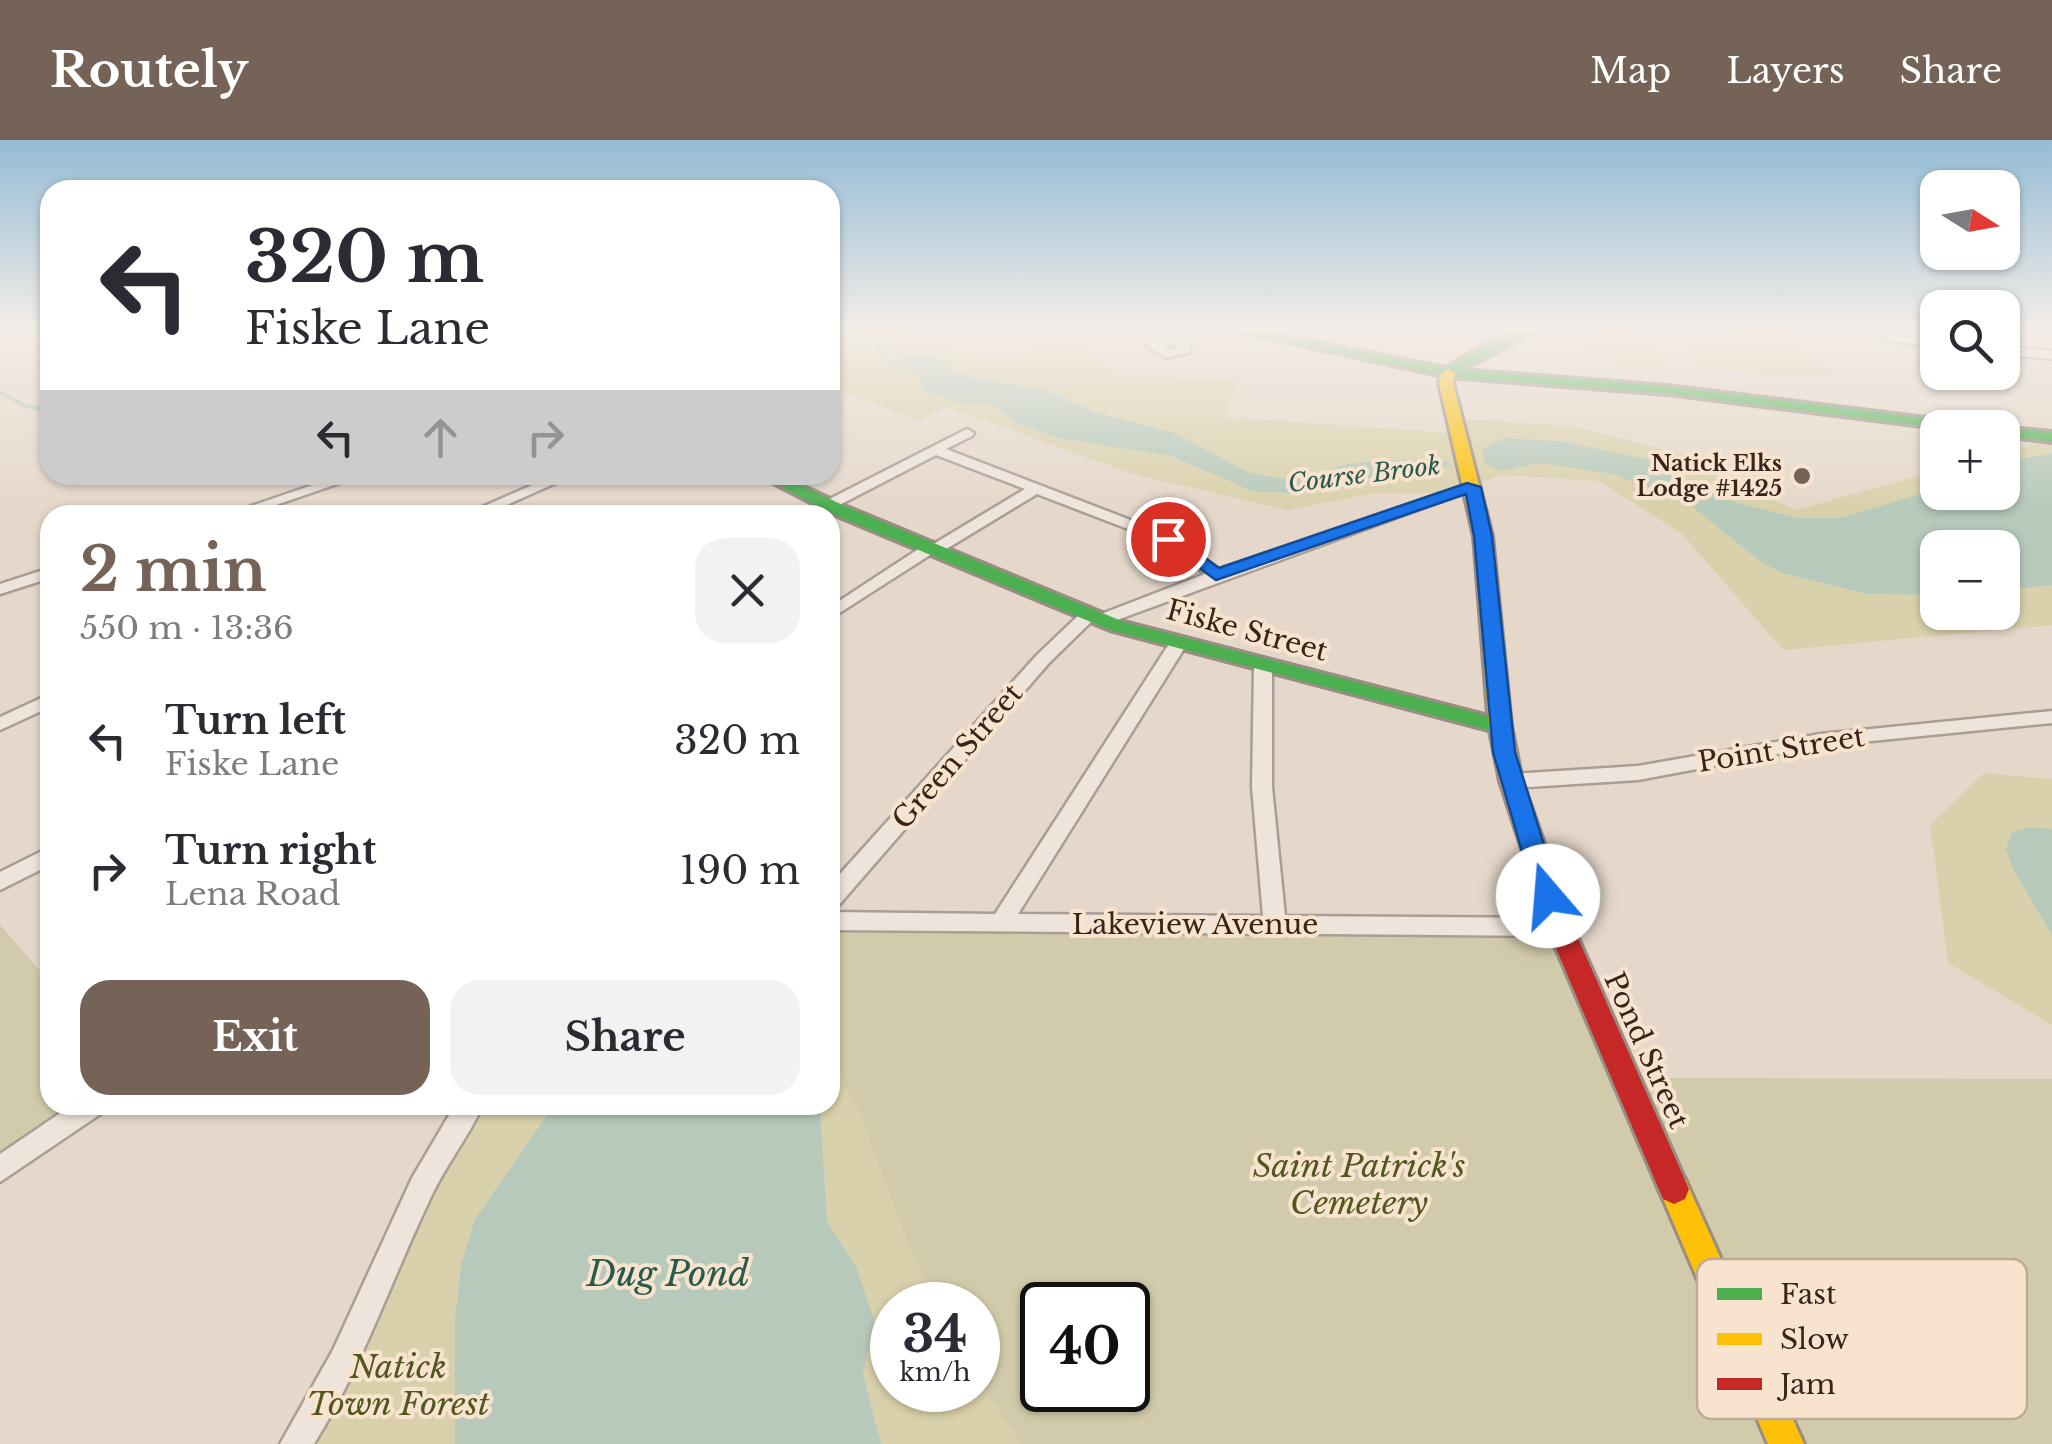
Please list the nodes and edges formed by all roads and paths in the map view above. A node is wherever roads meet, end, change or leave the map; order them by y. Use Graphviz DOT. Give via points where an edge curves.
graph roads {
  1 [pos="1448,389"];
  2 [pos="1654,389"];
  3 [pos="1920,421"];
  4 [pos="968,433"];
  5 [pos="2020,433"];
  6 [pos="2052,437"];
  7 [pos="934,450"];
  8 [pos="325,485"];
  9 [pos="543,485"];
  10 [pos="783,485"];
  11 [pos="1473,487"];
  12 [pos="1036,488"];
  13 [pos="263,505"];
  14 [pos="495,505"];
  15 [pos="816,505"];
  16 [pos="827,505"];
  17 [pos="840,515"];
  18 [pos="930,550"];
  19 [pos="1216,574"];
  20 [pos="40,576"];
  21 [pos="0,589"];
  22 [pos="840,608"];
  23 [pos="1094,618"];
  24 [pos="1178,644"];
  25 [pos="1263,666"];
  26 [pos="40,705"];
  27 [pos="2052,717"];
  28 [pos="0,724"];
  29 [pos="1500,726"];
  30 [pos="1510,781"];
  31 [pos="40,860"];
  32 [pos="0,882"];
  33 [pos="840,889"];
  34 [pos="840,921"];
  35 [pos="1001,922"];
  36 [pos="1275,924"];
  37 [pos="1560,927"];
  38 [pos="79,1115"];
  39 [pos="464,1115"];
  40 [pos="0,1169"];
  41 [pos="1705,1259"];
  42 [pos="1775,1419"];
  43 [pos="296,1444"];
  44 [pos="1786,1444"];
  1 -- 11 [label="street, Pond Street"];
  2 -- 3 [label="street"];
  4 -- 7 [label="street"];
  5 -- 6 [label="street"];
  7 -- 12 [label="street"];
  7 -- 16 [label="street"];
  8 -- 13 [label="street"];
  9 -- 14 [label="street"];
  10 -- 15 [label="street, Fiske Street"];
  11 -- 19 [label="street"];
  11 -- 29 [label="street, Pond Street"];
  12 -- 18 [label="street"];
  12 -- 19 [label="street" via="1168,539"];
  17 -- 18 [label="street, Fiske Street"];
  18 -- 22 [label="street"];
  18 -- 23 [label="street, Fiske Street"];
  19 -- 23 [label="street"];
  20 -- 21 [label="street"];
  23 -- 24 [label="street, Fiske Street"];
  23 -- 33 [label="street, Green Street" via="1043,659"];
  24 -- 25 [label="street, Fiske Street"];
  24 -- 35 [label="street"];
  25 -- 29 [label="street, Fiske Street"];
  25 -- 36 [label="street" via="1262,787"];
  26 -- 28 [label="street"];
  27 -- 30 [label="street, Point Street" via="1821,740 1638,773"];
  29 -- 30 [label="street, Pond Street"];
  30 -- 37 [label="street, Pond Street"];
  31 -- 32 [label="street"];
  34 -- 35 [label="street, Lakeview Avenue"];
  35 -- 36 [label="street, Lakeview Avenue"];
  36 -- 37 [label="street, Lakeview Avenue"];
  37 -- 41 [label="street, Pond Street"];
  38 -- 40 [label="street"];
  39 -- 43 [label="street" via="416,1190 357,1340"];
  42 -- 44 [label="street, Pond Street"];
}
